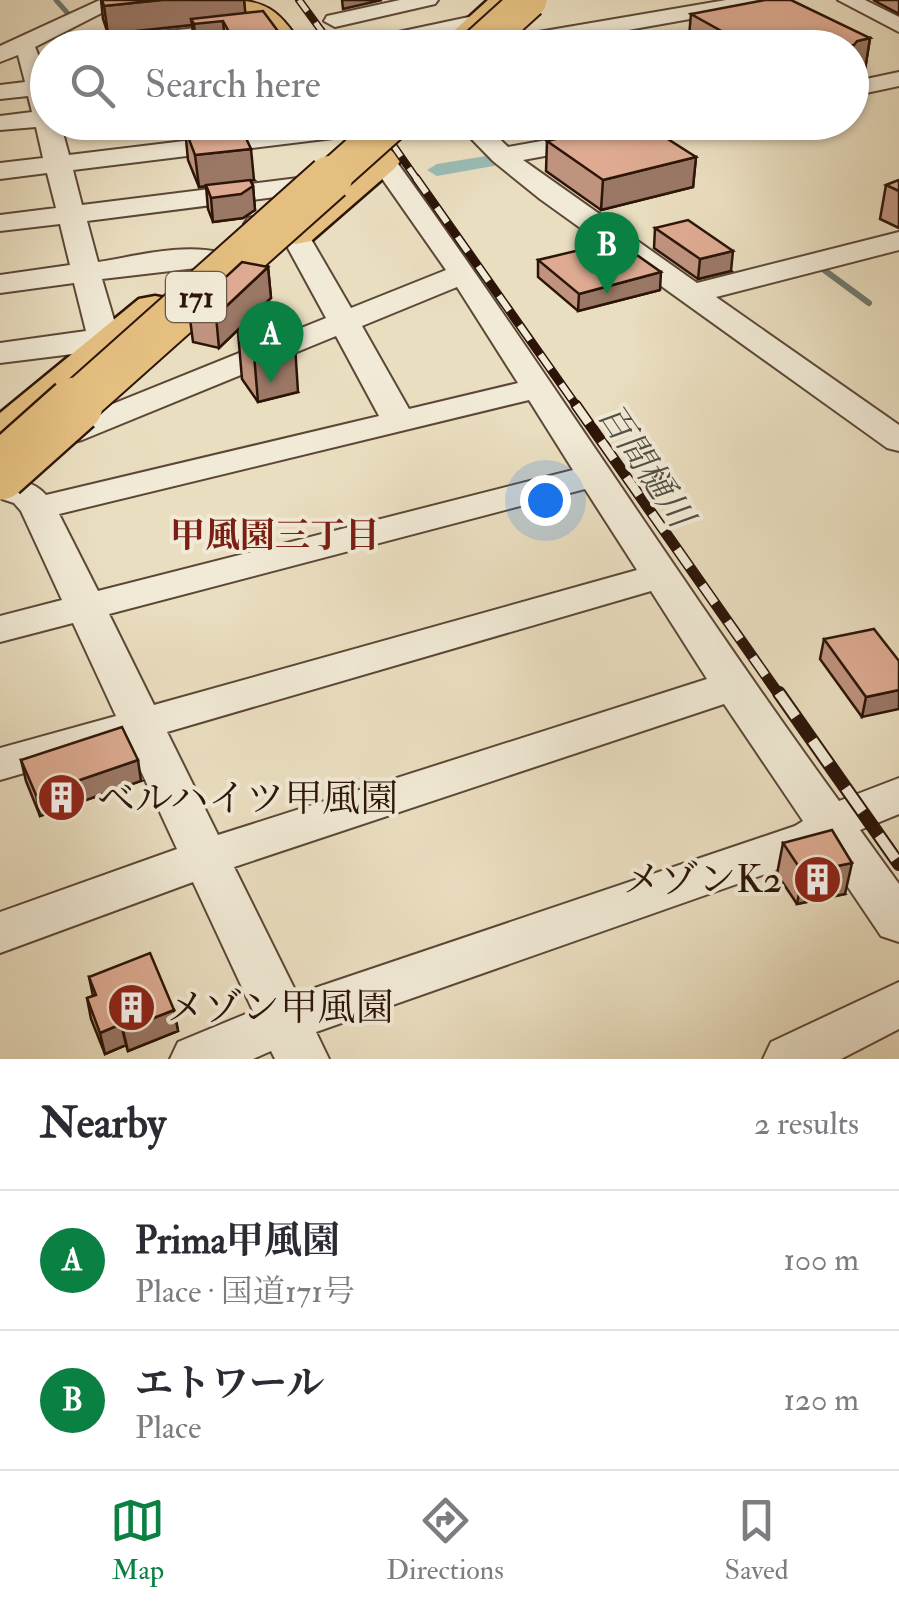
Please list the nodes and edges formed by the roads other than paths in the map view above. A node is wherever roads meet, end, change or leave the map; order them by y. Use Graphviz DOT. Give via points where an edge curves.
graph roads {
  1 [pos="242,0"];
  2 [pos="428,0"];
  3 [pos="530,0"];
  4 [pos="548,0"];
  5 [pos="763,0"];
  6 [pos="848,0"];
  7 [pos="118,5"];
  8 [pos="331,11"];
  9 [pos="899,25"];
  10 [pos="67,30"];
  11 [pos="275,30"];
  12 [pos="489,30"];
  13 [pos="491,30"];
  14 [pos="597,30"];
  15 [pos="30,89"];
  16 [pos="0,92"];
  17 [pos="30,120"];
  18 [pos="0,123"];
  19 [pos="51,140"];
  20 [pos="301,140"];
  21 [pos="364,140"];
  22 [pos="365,140"];
  23 [pos="377,140"];
  24 [pos="486,140"];
  25 [pos="591,140"];
  26 [pos="502,156"];
  27 [pos="56,164"];
  28 [pos="0,171"];
  29 [pos="319,188"];
  30 [pos="72,215"];
  31 [pos="0,224"];
  32 [pos="275,228"];
  33 [pos="899,241"];
  34 [pos="212,259"];
  35 [pos="86,273"];
  36 [pos="463,274"];
  37 [pos="0,284"];
  38 [pos="692,295"];
  39 [pos="346,323"];
  40 [pos="111,339"];
  41 [pos="0,353"];
  42 [pos="535,389"];
  43 [pos="399,421"];
  44 [pos="70,433"];
  45 [pos="899,441"];
  46 [pos="8,469"];
  47 [pos="592,476"];
  48 [pos="660,576"];
  49 [pos="84,606"];
  50 [pos="0,630"];
  51 [pos="733,686"];
  52 [pos="142,720"];
  53 [pos="0,764"];
  54 [pos="899,795"];
  55 [pos="832,823"];
  56 [pos="207,857"];
  57 [pos="899,922"];
  58 [pos="0,934"];
  59 [pos="899,1004"];
  60 [pos="293,1040"];
  61 [pos="197,1059"];
  62 [pos="790,1059"];
  1 -- 11 [label="main road"];
  2 -- 8 [label="street"];
  3 -- 12 [label="highway, bridge"];
  4 -- 13 [label="highway"];
  5 -- 14 [label="street"];
  6 -- 9 [label="street"];
  7 -- 10 [label="street"];
  15 -- 16 [label="street"];
  17 -- 18 [label="street"];
  19 -- 27 [label="street"];
  20 -- 27 [label="street"];
  21 -- 46 [label="highway, 171, bridge"];
  22 -- 29 [label="highway, 171"];
  23 -- 36 [label="street"];
  24 -- 26 [label="street"];
  25 -- 26 [label="street"];
  26 -- 38 [label="street"];
  27 -- 28 [label="street"];
  27 -- 30 [label="street"];
  29 -- 30 [label="street"];
  29 -- 32 [label="highway, 171"];
  30 -- 31 [label="street"];
  30 -- 35 [label="street"];
  32 -- 34 [label="highway, 171"];
  32 -- 39 [label="street"];
  32 -- 44 [label="highway, 171"];
  33 -- 38 [label="street"];
  34 -- 35 [label="street"];
  34 -- 40 [label="highway, 171"];
  35 -- 37 [label="street"];
  35 -- 40 [label="street"];
  36 -- 39 [label="street"];
  36 -- 42 [label="street"];
  38 -- 45 [label="street"];
  39 -- 43 [label="street"];
  39 -- 44 [label="street"];
  40 -- 41 [label="street"];
  40 -- 46 [label="highway, 171"];
  42 -- 43 [label="street"];
  42 -- 47 [label="street"];
  43 -- 46 [label="street"];
  44 -- 46 [label="highway, 171"];
  46 -- 49 [label="street"];
  47 -- 48 [label="street"];
  47 -- 49 [label="street"];
  48 -- 51 [label="street"];
  48 -- 52 [label="street"];
  49 -- 50 [label="street"];
  49 -- 52 [label="street"];
  51 -- 55 [label="street"];
  51 -- 56 [label="street"];
  52 -- 53 [label="street"];
  52 -- 56 [label="street"];
  54 -- 55 [label="street"];
  55 -- 57 [label="street"];
  55 -- 60 [label="street" via="812,839"];
  56 -- 58 [label="street"];
  56 -- 60 [label="street"];
  59 -- 62 [label="street"];
  60 -- 61 [label="street"];
}
